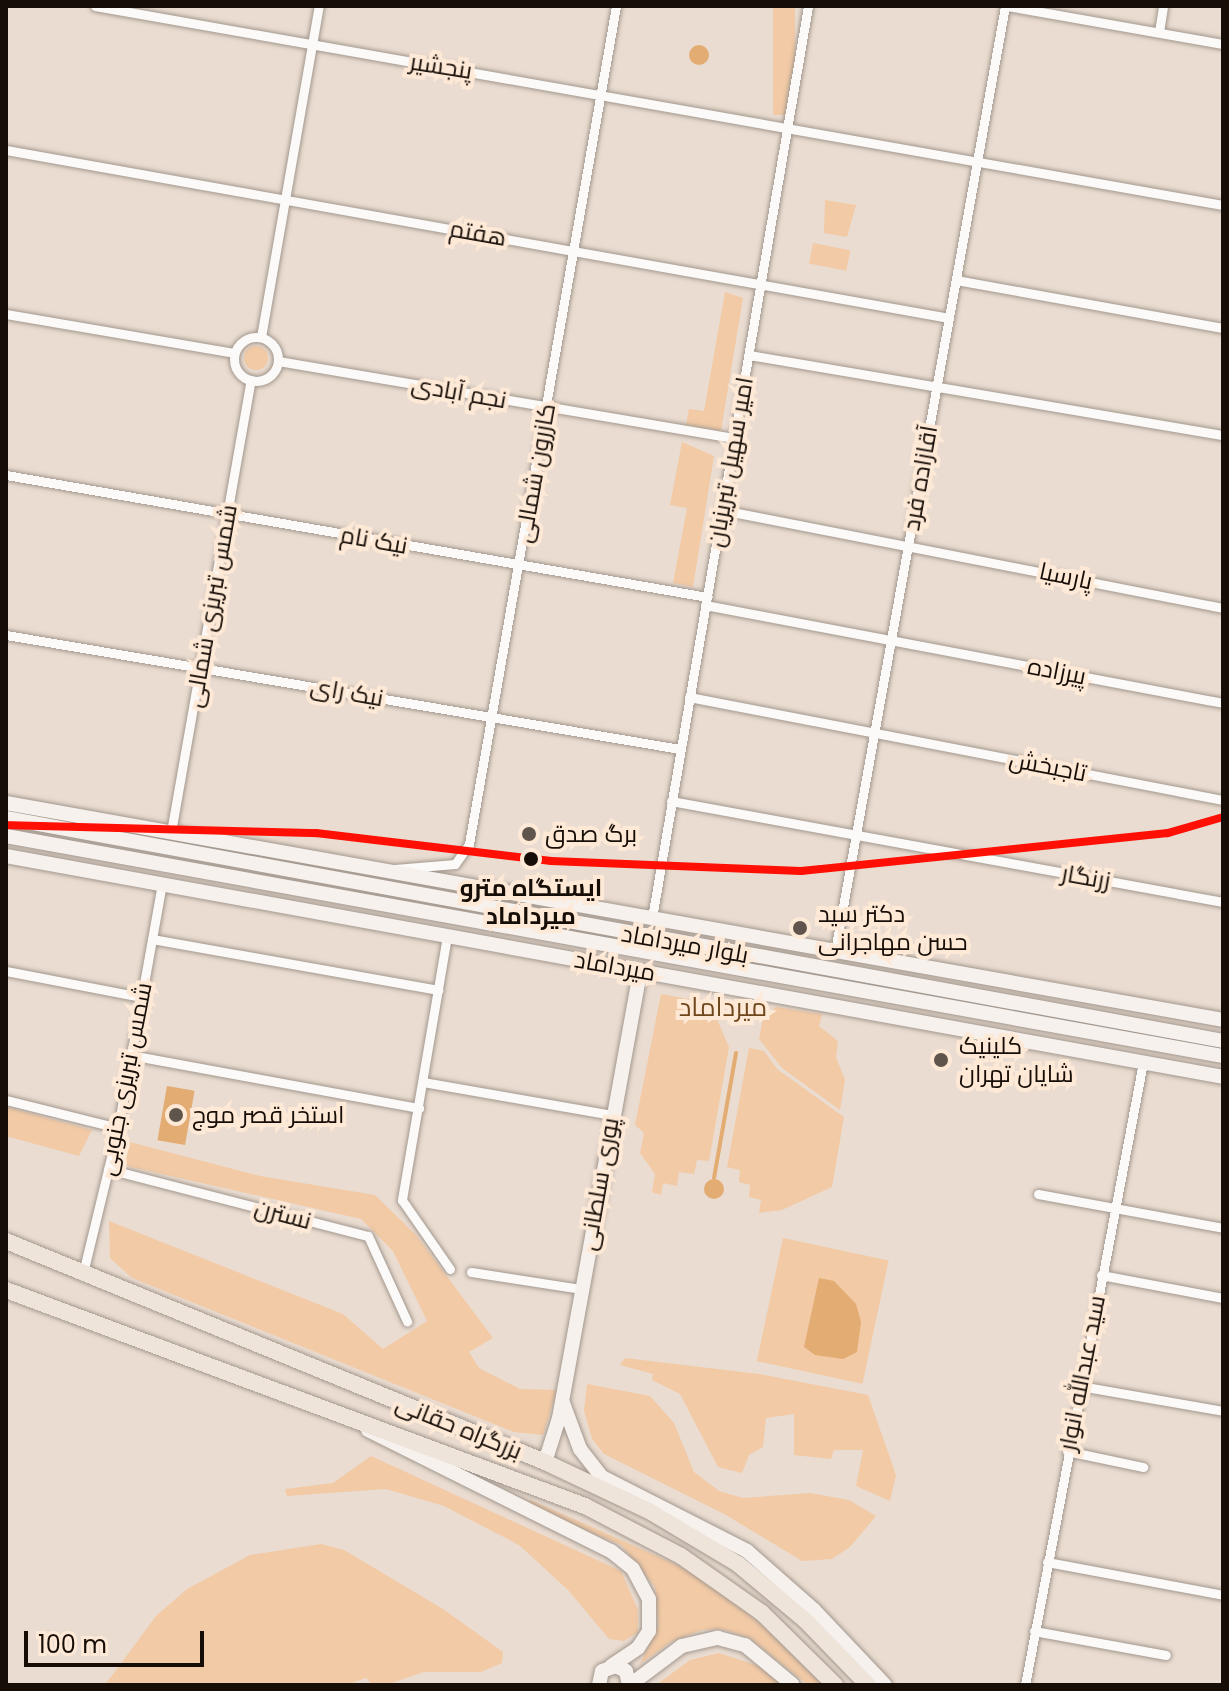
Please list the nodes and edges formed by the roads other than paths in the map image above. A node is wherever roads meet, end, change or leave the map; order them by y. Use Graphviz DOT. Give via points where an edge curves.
graph roads {
  1 [pos="95,6"];
  2 [pos="319,6"];
  3 [pos="616,6"];
  4 [pos="808,6"];
  5 [pos="1006,6"];
  6 [pos="1163,6"];
  7 [pos="1159,32"];
  8 [pos="1223,44"];
  9 [pos="313,45"];
  10 [pos="601,92"];
  11 [pos="788,125"];
  12 [pos="6,150"];
  13 [pos="977,163"];
  14 [pos="285,199"];
  15 [pos="1223,205"];
  16 [pos="574,250"];
  17 [pos="956,280"];
  18 [pos="761,284"];
  19 [pos="6,314"];
  20 [pos="949,318"];
  21 [pos="1223,328"];
  22 [pos="261,337"];
  23 [pos="234,353"];
  24 [pos="749,355"];
  25 [pos="278,361"];
  26 [pos="251,380"];
  27 [pos="937,386"];
  28 [pos="546,407"];
  29 [pos="1223,435"];
  30 [pos="734,438"];
  31 [pos="6,475"];
  32 [pos="722,510"];
  33 [pos="228,515"];
  34 [pos="908,544"];
  35 [pos="519,565"];
  36 [pos="706,601"];
  37 [pos="1223,608"];
  38 [pos="6,635"];
  39 [pos="891,639"];
  40 [pos="200,668"];
  41 [pos="689,697"];
  42 [pos="1223,703"];
  43 [pos="493,717"];
  44 [pos="874,733"];
  45 [pos="680,749"];
  46 [pos="1223,800"];
  47 [pos="671,801"];
  48 [pos="6,803"];
  49 [pos="6,818"];
  50 [pos="171,832"];
  51 [pos="855,835"];
  52 [pos="6,836"];
  53 [pos="268,850"];
  54 [pos="212,855"];
  55 [pos="6,856"];
  56 [pos="384,870"];
  57 [pos="162,884"];
  58 [pos="1223,902"];
  59 [pos="652,918"];
  60 [pos="447,936"];
  61 [pos="152,939"];
  62 [pos="835,951"];
  63 [pos="932,968"];
  64 [pos="6,971"];
  65 [pos="640,971"];
  66 [pos="438,990"];
  67 [pos="962,994"];
  68 [pos="141,997"];
  69 [pos="1223,1020"];
  70 [pos="1223,1041"];
  71 [pos="130,1055"];
  72 [pos="1223,1056"];
  73 [pos="1143,1062"];
  74 [pos="1223,1077"];
  75 [pos="423,1082"];
  76 [pos="6,1100"];
  77 [pos="419,1108"];
  78 [pos="612,1115"];
  79 [pos="118,1128"];
  80 [pos="108,1169"];
  81 [pos="1038,1194"];
  82 [pos="1114,1209"];
  83 [pos="1223,1228"];
  84 [pos="6,1241"];
  85 [pos="450,1269"];
  86 [pos="471,1272"];
  87 [pos="83,1273"];
  88 [pos="1101,1275"];
  89 [pos="581,1289"];
  90 [pos="6,1290"];
  91 [pos="1223,1298"];
  92 [pos="407,1321"];
  93 [pos="1080,1386"];
  94 [pos="562,1398"];
  95 [pos="333,1410"];
  96 [pos="1223,1411"];
  97 [pos="1067,1451"];
  98 [pos="545,1462"];
  99 [pos="1143,1467"];
  100 [pos="1047,1562"];
  101 [pos="1223,1595"];
  102 [pos="1034,1631"];
  103 [pos="1166,1655"];
  104 [pos="611,1666"];
  105 [pos="599,1685"];
  106 [pos="629,1685"];
  107 [pos="793,1685"];
  108 [pos="835,1685"];
  109 [pos="868,1685"];
  110 [pos="885,1685"];
  111 [pos="1025,1685"];
  1 -- 9 [label="street, پنجشیر"];
  2 -- 9 [label="street"];
  3 -- 10 [label="street, کازرون شمالی"];
  4 -- 11 [label="street, امیر سهیل تبریزیان"];
  5 -- 7 [label="street"];
  5 -- 13 [label="street, آقازاده فرد"];
  6 -- 7 [label="street"];
  7 -- 8 [label="street"];
  9 -- 10 [label="street, پنجشیر"];
  9 -- 14 [label="street"];
  10 -- 11 [label="street, پنجشیر"];
  10 -- 16 [label="street, کازرون شمالی"];
  11 -- 13 [label="street, پنجشیر"];
  11 -- 18 [label="street, امیر سهیل تبریزیان"];
  12 -- 14 [label="street, هفتم"];
  13 -- 15 [label="street, پنجشیر"];
  13 -- 17 [label="street, آقازاده فرد"];
  14 -- 16 [label="street, هفتم"];
  14 -- 22 [label="street"];
  16 -- 18 [label="street, هفتم"];
  16 -- 28 [label="street, کازرون شمالی"];
  17 -- 20 [label="street, آقازاده فرد"];
  17 -- 21 [label="street"];
  18 -- 20 [label="street, هفتم"];
  18 -- 24 [label="street, امیر سهیل تبریزیان"];
  19 -- 23 [label="street"];
  20 -- 27 [label="street, آقازاده فرد"];
  22 -- 23 [label="street" via="242,342"];
  22 -- 25 [label="street" via="272,343"];
  23 -- 26 [label="street" via="235,367"];
  24 -- 27 [label="street"];
  24 -- 30 [label="street, امیر سهیل تبریزیان"];
  25 -- 26 [label="street" via="272,374"];
  25 -- 28 [label="street, نجم آبادی"];
  26 -- 33 [label="street, شمس تبریزی شمالی"];
  27 -- 29 [label="street"];
  27 -- 34 [label="street, آقازاده فرد"];
  28 -- 30 [label="street, نجم آبادی"];
  28 -- 35 [label="street, کازرون شمالی"];
  30 -- 32 [label="street, امیر سهیل تبریزیان"];
  31 -- 33 [label="street, نیک نام"];
  32 -- 34 [label="street, پارسیا"];
  32 -- 36 [label="street, امیر سهیل تبریزیان"];
  33 -- 35 [label="street, نیک نام"];
  33 -- 40 [label="street, شمس تبریزی شمالی"];
  34 -- 37 [label="street, پارسیا"];
  34 -- 39 [label="street, آقازاده فرد"];
  35 -- 36 [label="street, نیک نام"];
  35 -- 43 [label="street, کازرون شمالی"];
  36 -- 39 [label="street, پیرزاده"];
  36 -- 41 [label="street, امیر سهیل تبریزیان"];
  38 -- 40 [label="street, نیک رای"];
  39 -- 42 [label="street, پیرزاده"];
  39 -- 44 [label="street, آقازاده فرد"];
  40 -- 43 [label="street, نیک رای"];
  40 -- 50 [label="street, شمس تبریزی شمالی"];
  41 -- 44 [label="street, تاجبخش"];
  41 -- 45 [label="street, امیر سهیل تبریزیان"];
  43 -- 45 [label="street, نیک رای"];
  43 -- 56 [label="street, کازرون شمالی" via="462,859"];
  44 -- 46 [label="street, تاجبخش"];
  44 -- 51 [label="street, آقازاده فرد"];
  45 -- 47 [label="street, امیر سهیل تبریزیان"];
  47 -- 51 [label="street, زرنگار"];
  47 -- 59 [label="street, امیر سهیل تبریزیان"];
  48 -- 50 [label="main road"];
  49 -- 54 [label="main road, بلوار میرداماد"];
  50 -- 53 [label="main road"];
  51 -- 58 [label="street, زرنگار"];
  51 -- 62 [label="street, آقازاده فرد"];
  52 -- 72 [label="main road, بلوار میرداماد"];
  53 -- 54 [label="main road"];
  53 -- 56 [label="main road"];
  54 -- 67 [label="main road, بلوار میرداماد"];
  55 -- 57 [label="main road, میرداماد"];
  56 -- 59 [label="main road"];
  57 -- 60 [label="main road, میرداماد"];
  57 -- 61 [label="street, شمس تبریزی جنوبی"];
  59 -- 62 [label="main road"];
  60 -- 65 [label="main road, میرداماد"];
  60 -- 66 [label="street"];
  61 -- 66 [label="street"];
  61 -- 68 [label="street, شمس تبریزی جنوبی"];
  62 -- 63 [label="main road"];
  63 -- 67 [label="main road"];
  63 -- 69 [label="main road"];
  64 -- 68 [label="street"];
  65 -- 73 [label="main road, میرداماد"];
  65 -- 78 [label="main road, پوری سلطانی"];
  66 -- 75 [label="street"];
  67 -- 70 [label="main road, بلوار میرداماد"];
  68 -- 71 [label="street, شمس تبریزی جنوبی"];
  71 -- 77 [label="street"];
  71 -- 79 [label="street, شمس تبریزی جنوبی"];
  73 -- 74 [label="main road, میرداماد"];
  73 -- 82 [label="street, سید عبدالله انوار"];
  75 -- 77 [label="street"];
  75 -- 78 [label="street"];
  76 -- 79 [label="street"];
  77 -- 85 [label="street" via="402,1200"];
  78 -- 89 [label="main road, پوری سلطانی"];
  79 -- 80 [label="street, شمس تبریزی جنوبی"];
  80 -- 87 [label="street, شمس تبریزی جنوبی"];
  80 -- 92 [label="street, نسترن" via="368,1236"];
  81 -- 82 [label="street"];
  82 -- 83 [label="street"];
  82 -- 88 [label="street, سید عبدالله انوار"];
  84 -- 87 [label="highway, بزرگراه حقانی"];
  86 -- 89 [label="street"];
  87 -- 98 [label="highway, بزرگراه حقانی"];
  88 -- 91 [label="street"];
  88 -- 93 [label="street, سید عبدالله انوار"];
  89 -- 94 [label="main road, پوری سلطانی"];
  90 -- 95 [label="highway, بزرگراه حقانی"];
  93 -- 96 [label="street"];
  93 -- 97 [label="street, سید عبدالله انوار"];
  94 -- 98 [label="main road, پوری سلطانی"];
  94 -- 110 [label="main road" via="580,1449 602,1477 747,1551 814,1610"];
  95 -- 104 [label="main road" via="403,1451 611,1551 633,1569 649,1599 649,1631 638,1648"];
  95 -- 108 [label="highway, بزرگراه حقانی" via="585,1506 681,1556 762,1613"];
  97 -- 99 [label="street"];
  97 -- 100 [label="street, سید عبدالله انوار"];
  98 -- 109 [label="highway, بزرگراه حقانی" via="649,1511 738,1564 805,1620"];
  100 -- 101 [label="street"];
  100 -- 102 [label="street, سید عبدالله انوار"];
  102 -- 103 [label="street"];
  102 -- 111 [label="street, سید عبدالله انوار"];
  104 -- 105 [label="main road" via="602,1671"];
  104 -- 106 [label="main road" via="626,1671"];
  106 -- 107 [label="main road" via="682,1646 718,1638 745,1645"];
}
